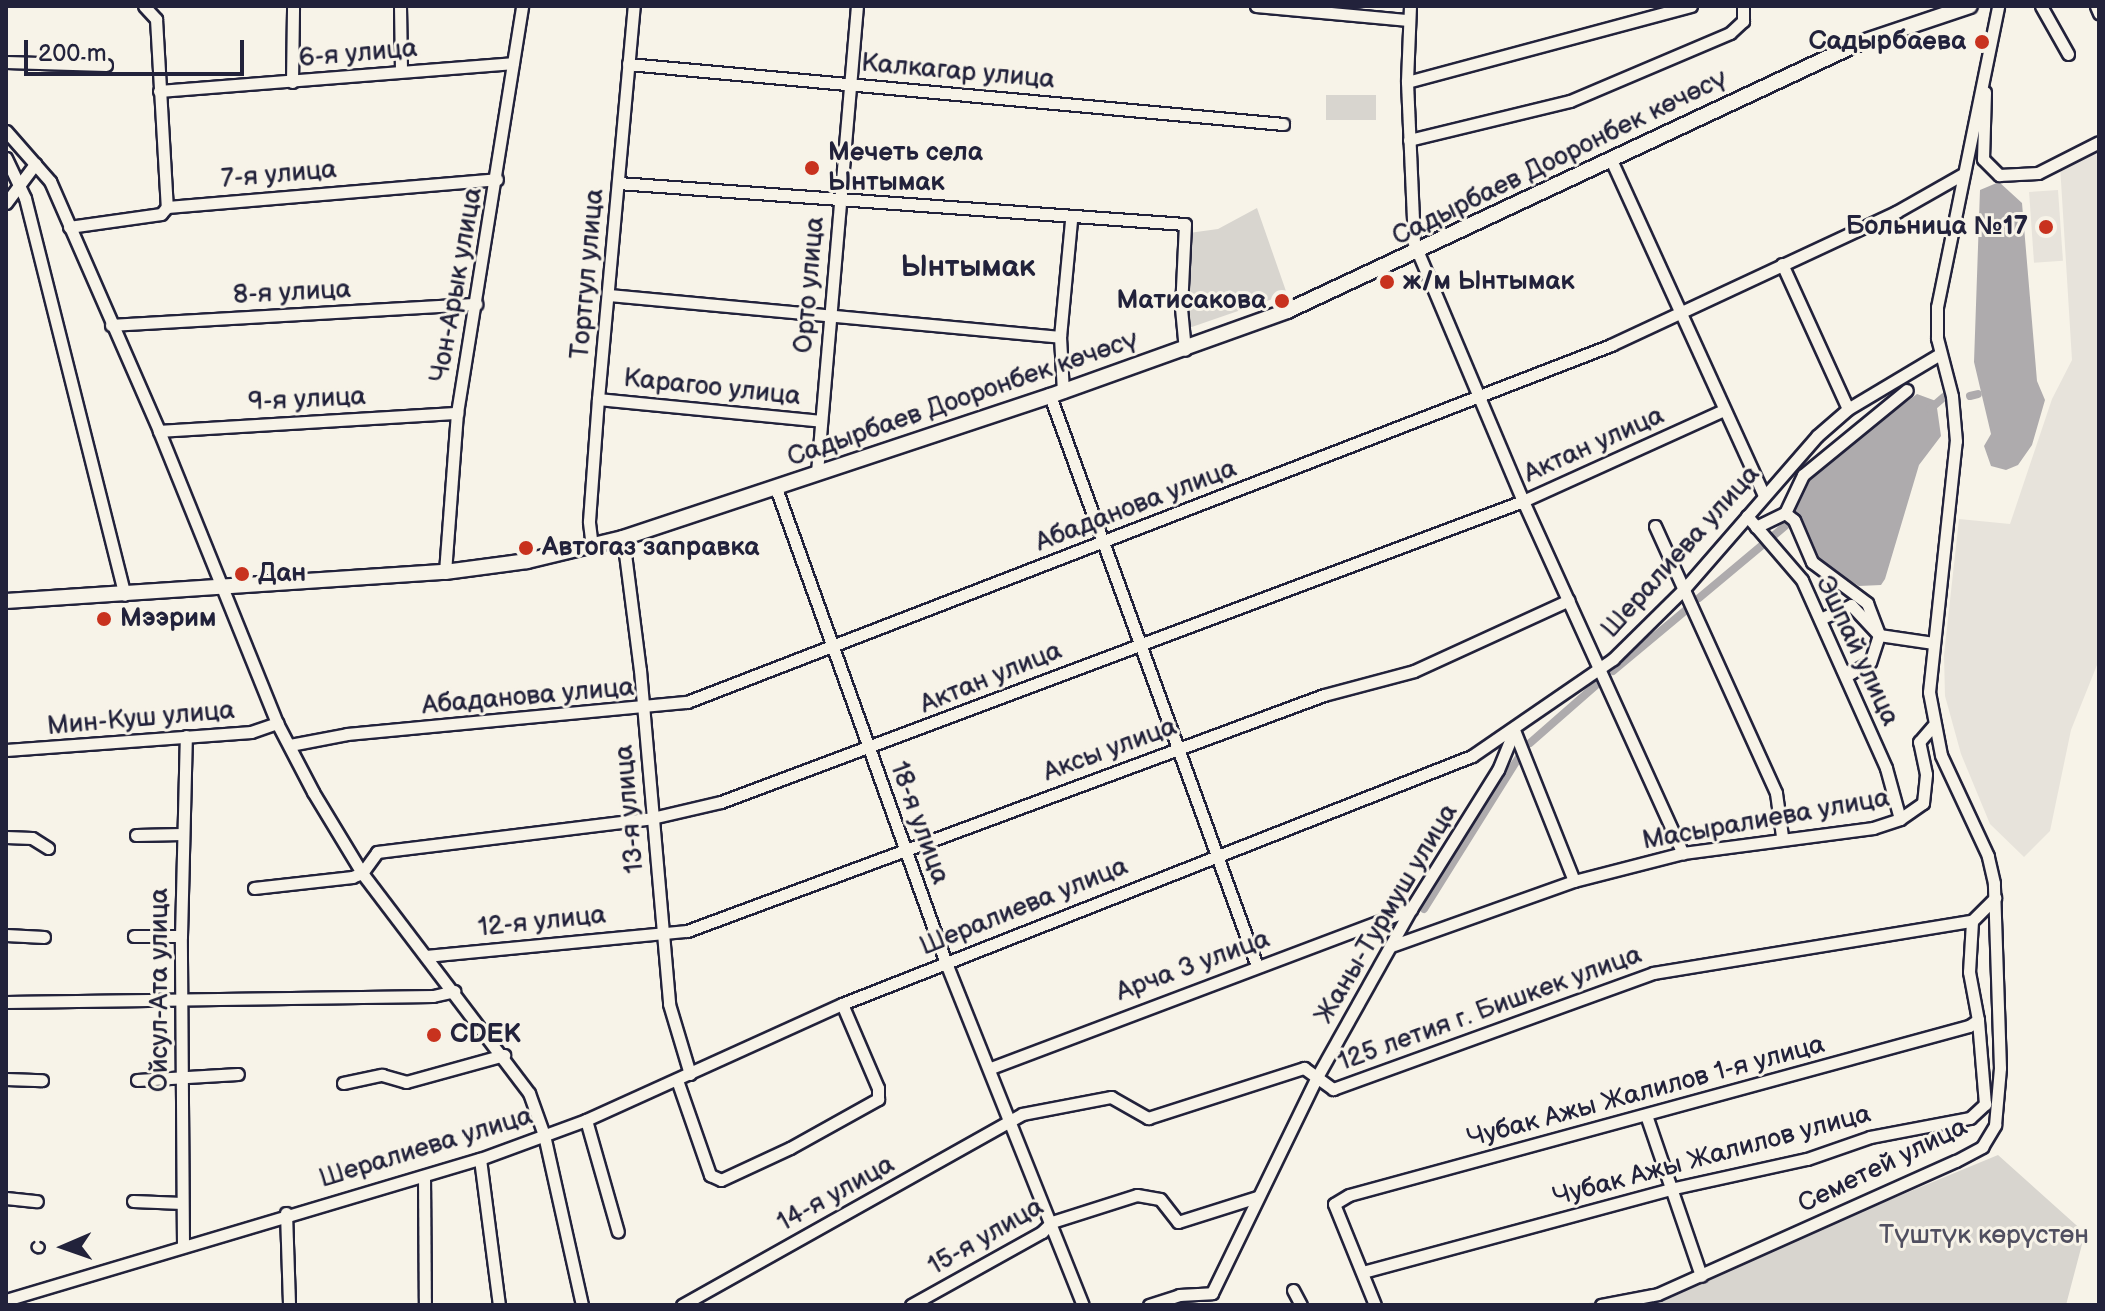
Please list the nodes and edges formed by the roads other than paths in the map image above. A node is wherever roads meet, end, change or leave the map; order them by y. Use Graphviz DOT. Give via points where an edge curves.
graph roads {
  1 [pos="144,6"];
  2 [pos="293,6"];
  3 [pos="400,6"];
  4 [pos="522,6"];
  5 [pos="634,6"];
  6 [pos="857,6"];
  7 [pos="1256,6"];
  8 [pos="1410,6"];
  9 [pos="1691,6"];
  10 [pos="1743,6"];
  11 [pos="1970,6"];
  12 [pos="1998,6"];
  13 [pos="2041,6"];
  14 [pos="2096,6"];
  15 [pos="2099,13"];
  16 [pos="1408,20"];
  17 [pos="2068,54"];
  18 [pos="6,62"];
  19 [pos="513,63"];
  20 [pos="628,64"];
  21 [pos="106,65"];
  22 [pos="401,71"];
  23 [pos="1985,79"];
  24 [pos="292,82"];
  25 [pos="1407,82"];
  26 [pos="850,84"];
  27 [pos="159,91"];
  28 [pos="1283,124"];
  29 [pos="6,131"];
  30 [pos="1409,140"];
  31 [pos="2099,142"];
  32 [pos="6,158"];
  33 [pos="1612,162"];
  34 [pos="35,164"];
  35 [pos="1961,175"];
  36 [pos="497,179"];
  37 [pos="19,180"];
  38 [pos="618,183"];
  39 [pos="6,203"];
  40 [pos="839,203"];
  41 [pos="167,207"];
  42 [pos="1071,220"];
  43 [pos="69,227"];
  44 [pos="1418,253"];
  45 [pos="1782,264"];
  46 [pos="609,295"];
  47 [pos="476,304"];
  48 [pos="1678,312"];
  49 [pos="829,314"];
  50 [pos="111,325"];
  51 [pos="1060,337"];
  52 [pos="1185,350"];
  53 [pos="1940,354"];
  54 [pos="1907,390"];
  55 [pos="1057,394"];
  56 [pos="598,399"];
  57 [pos="1478,399"];
  58 [pos="1848,409"];
  59 [pos="1724,410"];
  60 [pos="457,413"];
  61 [pos="821,421"];
  62 [pos="159,431"];
  63 [pos="817,472"];
  64 [pos="776,488"];
  65 [pos="1764,495"];
  66 [pos="1523,501"];
  67 [pos="1785,513"];
  68 [pos="1747,516"];
  69 [pos="1655,526"];
  70 [pos="1756,527"];
  71 [pos="623,538"];
  72 [pos="1102,543"];
  73 [pos="592,547"];
  74 [pos="445,572"];
  75 [pos="225,587"];
  76 [pos="1684,589"];
  77 [pos="125,595"];
  78 [pos="1569,600"];
  79 [pos="6,601"];
  80 [pos="1820,619"];
  81 [pos="1879,635"];
  82 [pos="1139,643"];
  83 [pos="1933,643"];
  84 [pos="830,646"];
  85 [pos="1602,668"];
  86 [pos="1843,670"];
  87 [pos="643,710"];
  88 [pos="277,723"];
  89 [pos="1933,726"];
  90 [pos="1514,730"];
  91 [pos="186,736"];
  92 [pos="290,745"];
  93 [pos="869,749"];
  94 [pos="1176,749"];
  95 [pos="6,750"];
  96 [pos="652,818"];
  97 [pos="1900,819"];
  98 [pos="182,834"];
  99 [pos="136,835"];
  100 [pos="1782,836"];
  101 [pos="6,837"];
  102 [pos="48,848"];
  103 [pos="906,848"];
  104 [pos="1683,853"];
  105 [pos="1215,857"];
  106 [pos="362,873"];
  107 [pos="1574,881"];
  108 [pos="254,888"];
  109 [pos="1995,898"];
  110 [pos="1411,909"];
  111 [pos="1972,921"];
  112 [pos="662,931"];
  113 [pos="6,935"];
  114 [pos="134,936"];
  115 [pos="181,936"];
  116 [pos="44,937"];
  117 [pos="1394,945"];
  118 [pos="426,956"];
  119 [pos="946,963"];
  120 [pos="1257,966"];
  121 [pos="454,991"];
  122 [pos="183,999"];
  123 [pos="6,1002"];
  124 [pos="842,1004"];
  125 [pos="1978,1020"];
  126 [pos="504,1055"];
  127 [pos="991,1068"];
  128 [pos="238,1074"];
  129 [pos="690,1074"];
  130 [pos="1317,1077"];
  131 [pos="182,1078"];
  132 [pos="6,1079"];
  133 [pos="42,1080"];
  134 [pos="137,1080"];
  135 [pos="677,1080"];
  136 [pos="343,1083"];
  137 [pos="1646,1115"];
  138 [pos="586,1120"];
  139 [pos="1011,1121"];
  140 [pos="544,1135"];
  141 [pos="480,1159"];
  142 [pos="424,1176"];
  143 [pos="1670,1189"];
  144 [pos="1257,1197"];
  145 [pos="6,1198"];
  146 [pos="37,1201"];
  147 [pos="133,1201"];
  148 [pos="182,1203"];
  149 [pos="286,1213"];
  150 [pos="1052,1222"];
  151 [pos="618,1232"];
  152 [pos="183,1244"];
  153 [pos="1363,1272"];
  154 [pos="1701,1276"];
  155 [pos="1293,1290"];
  156 [pos="6,1300"];
  157 [pos="289,1305"];
  158 [pos="425,1305"];
  159 [pos="499,1305"];
  160 [pos="582,1305"];
  161 [pos="682,1305"];
  162 [pos="911,1305"];
  163 [pos="1083,1305"];
  164 [pos="1149,1305"];
  165 [pos="1301,1305"];
  166 [pos="1375,1305"];
  167 [pos="1601,1305"];
  1 -- 27 [label="street" via="156,19"];
  2 -- 24 [label="street"];
  3 -- 22 [label="street"];
  4 -- 19 [label="street, Чон-Арык улица"];
  5 -- 20 [label="street, Тортгул улица"];
  6 -- 26 [label="street, Орто улица"];
  7 -- 16 [label="street"];
  8 -- 16 [label="street"];
  9 -- 25 [label="street"];
  10 -- 30 [label="street" via="1743,21 1730,33 1570,101"];
  11 -- 33 [label="main road, Садырбаев Дооронбек көчөсү" via="1857,44"];
  12 -- 23 [label="street"];
  13 -- 17 [label="street"];
  14 -- 15 [label="street"];
  16 -- 25 [label="street"];
  18 -- 21 [label="street"];
  19 -- 22 [label="street, 6-я улица"];
  19 -- 36 [label="street, Чон-Арык улица"];
  20 -- 26 [label="street, Калкагар улица"];
  20 -- 38 [label="street, Тортгул улица"];
  22 -- 24 [label="street, 6-я улица"];
  23 -- 31 [label="street" via="1983,159 1992,172 2025,177"];
  23 -- 35 [label="street"];
  24 -- 27 [label="street, 6-я улица"];
  25 -- 30 [label="street"];
  26 -- 28 [label="street, Калкагар улица"];
  26 -- 40 [label="street, Орто улица"];
  27 -- 41 [label="street"];
  29 -- 34 [label="street"];
  30 -- 44 [label="street"];
  32 -- 37 [label="street"];
  33 -- 44 [label="main road, Садырбаев Дооронбек көчөсү"];
  33 -- 48 [label="street"];
  34 -- 37 [label="street"];
  34 -- 43 [label="street" via="50,181"];
  35 -- 45 [label="street, Абаданова улица" via="1896,212"];
  35 -- 53 [label="street" via="1937,307"];
  36 -- 41 [label="street, 7-я улица"];
  36 -- 47 [label="street, Чон-Арык улица"];
  37 -- 39 [label="street"];
  37 -- 77 [label="street"];
  38 -- 40 [label="street" via="779,192"];
  38 -- 46 [label="street, Тортгул улица"];
  40 -- 42 [label="street"];
  40 -- 49 [label="street, Орто улица"];
  41 -- 43 [label="street, 7-я улица" via="161,214"];
  42 -- 51 [label="street"];
  42 -- 52 [label="street" via="1185,224"];
  43 -- 50 [label="street"];
  44 -- 52 [label="main road, Садырбаев Дооронбек көчөсү"];
  44 -- 57 [label="street"];
  45 -- 48 [label="street, Абаданова улица"];
  45 -- 58 [label="street"];
  46 -- 49 [label="street"];
  46 -- 56 [label="street, Тортгул улица"];
  47 -- 50 [label="street, 8-я улица"];
  47 -- 60 [label="street, Чон-Арык улица"];
  48 -- 57 [label="street, Абаданова улица"];
  48 -- 59 [label="street"];
  49 -- 51 [label="street"];
  49 -- 61 [label="street, Орто улица"];
  50 -- 62 [label="street"];
  51 -- 55 [label="street"];
  52 -- 55 [label="main road, Садырбаев Дооронбек көчөсү"];
  53 -- 58 [label="street, Шералиева улица"];
  53 -- 83 [label="street" via="1952,396 1956,441"];
  54 -- 67 [label="street" via="1803,475"];
  55 -- 63 [label="main road, Садырбаев Дооронбек көчөсү"];
  55 -- 72 [label="street"];
  56 -- 61 [label="street, Карагоо улица"];
  56 -- 73 [label="street, Тортгул улица" via="589,521"];
  57 -- 66 [label="street"];
  57 -- 72 [label="street, Абаданова улица"];
  58 -- 65 [label="street, Шералиева улица"];
  59 -- 65 [label="street"];
  59 -- 66 [label="street, Актан улица"];
  60 -- 62 [label="street, 9-я улица"];
  60 -- 74 [label="street, Чон-Арык улица"];
  61 -- 63 [label="street, Орто улица"];
  62 -- 75 [label="street"];
  63 -- 64 [label="main road, Садырбаев Дооронбек көчөсү"];
  64 -- 71 [label="main road, Садырбаев Дооронбек көчөсү"];
  64 -- 84 [label="street, 18-я улица"];
  65 -- 68 [label="street, Шералиева улица"];
  66 -- 78 [label="street"];
  66 -- 82 [label="street, Актан улица"];
  67 -- 70 [label="street"];
  67 -- 81 [label="street" via="1794,520 1812,562 1867,603"];
  68 -- 70 [label="street, Эшпай улица"];
  68 -- 76 [label="street, Шералиева улица"];
  69 -- 76 [label="street"];
  70 -- 80 [label="street, Эшпай улица" via="1802,580"];
  71 -- 73 [label="main road, Садырбаев Дооронбек көчөсү"];
  71 -- 87 [label="street, 13-я улица"];
  72 -- 82 [label="street"];
  72 -- 84 [label="street, Абаданова улица"];
  73 -- 74 [label="main road, Садырбаев Дооронбек көчөсү"];
  74 -- 75 [label="main road, Садырбаев Дооронбек көчөсү"];
  75 -- 77 [label="main road, Садырбаев Дооронбек көчөсү"];
  75 -- 88 [label="street"];
  76 -- 85 [label="street, Шералиева улица"];
  76 -- 100 [label="street" via="1776,793"];
  77 -- 79 [label="main road, Садырбаев Дооронбек көчөсү"];
  78 -- 85 [label="street"];
  78 -- 94 [label="street, Аксы улица" via="1414,671 1324,695"];
  80 -- 81 [label="street" via="1851,605"];
  80 -- 86 [label="street, Эшпай улица"];
  81 -- 83 [label="street"];
  81 -- 86 [label="street" via="1870,662 1851,673"];
  82 -- 93 [label="street, Актан улица"];
  82 -- 94 [label="street"];
  83 -- 89 [label="street"];
  84 -- 87 [label="street, Абаданова улица" via="687,702"];
  84 -- 93 [label="street, 18-я улица"];
  85 -- 90 [label="street, Шералиева улица"];
  85 -- 104 [label="street"];
  86 -- 97 [label="street, Эшпай улица" via="1886,768"];
  87 -- 92 [label="street, Абаданова улица" via="347,734"];
  87 -- 96 [label="street, 13-я улица"];
  88 -- 91 [label="street, Мин-Куш улица" via="251,732"];
  88 -- 92 [label="street"];
  89 -- 97 [label="street, Масыралиева улица" via="1919,742 1926,774 1923,803"];
  89 -- 109 [label="street, Семетей улица" via="1955,789 1988,856"];
  90 -- 105 [label="street, Шералиева улица" via="1422,779"];
  90 -- 107 [label="street"];
  90 -- 110 [label="street, Жаны-Турмуш улица" via="1498,770"];
  91 -- 95 [label="street, Мин-Куш улица"];
  91 -- 98 [label="street, Ойсул-Ата улица"];
  92 -- 106 [label="street"];
  93 -- 96 [label="street, Актан улица" via="721,802"];
  93 -- 103 [label="street, 18-я улица"];
  94 -- 103 [label="street, Аксы улица"];
  94 -- 105 [label="street"];
  96 -- 106 [label="street, Актан улица" via="377,852"];
  96 -- 112 [label="street, 13-я улица"];
  97 -- 100 [label="street, Масыралиева улица" via="1873,828"];
  98 -- 99 [label="street"];
  98 -- 115 [label="street, Ойсул-Ата улица"];
  100 -- 104 [label="street, Масыралиева улица"];
  101 -- 102 [label="street" via="32,838"];
  103 -- 112 [label="street, Аксы улица" via="696,928"];
  103 -- 119 [label="street, 18-я улица"];
  104 -- 107 [label="street, Масыралиева улица"];
  105 -- 119 [label="street, Шералиева улица"];
  105 -- 120 [label="street"];
  106 -- 108 [label="street"];
  106 -- 118 [label="street"];
  107 -- 117 [label="street, Масыралиева улица"];
  109 -- 111 [label="street"];
  109 -- 154 [label="street, Семетей улица" via="2000,1102 1986,1142 1956,1161"];
  110 -- 117 [label="street, Жаны-Турмуш улица"];
  110 -- 120 [label="street, Арча 3 улица"];
  111 -- 125 [label="street" via="1968,964"];
  111 -- 130 [label="street, 125 летия г. Бишкек улица" via="1653,973 1340,1087 1326,1088"];
  112 -- 118 [label="street, 12-я улица"];
  112 -- 129 [label="street, 13-я улица" via="669,1004"];
  113 -- 116 [label="street"];
  114 -- 115 [label="street"];
  115 -- 122 [label="street, Ойсул-Ата улица"];
  117 -- 130 [label="street, Жаны-Турмуш улица"];
  118 -- 121 [label="street"];
  119 -- 124 [label="street, Шералиева улица"];
  119 -- 127 [label="street, 18-я улица"];
  120 -- 127 [label="street, Арча 3 улица"];
  121 -- 122 [label="street" via="433,996"];
  121 -- 126 [label="street"];
  122 -- 123 [label="street"];
  122 -- 131 [label="street, Ойсул-Ата улица"];
  124 -- 129 [label="street, Шералиева улица"];
  124 -- 135 [label="street" via="878,1099 721,1180 710,1175"];
  125 -- 137 [label="street, Чубак Ажы Жалилов 1-я улица" via="1956,1031"];
  125 -- 143 [label="street, Чубак Ажы Жалилов улица" via="1987,1081 1980,1113 1870,1137 1781,1166"];
  126 -- 136 [label="street" via="406,1082 382,1075"];
  126 -- 140 [label="street" via="529,1093"];
  127 -- 139 [label="street, 18-я улица"];
  128 -- 131 [label="street"];
  129 -- 135 [label="street, Шералиева улица"];
  130 -- 139 [label="street, 125 летия г. Бишкек улица" via="1304,1068 1148,1118 1111,1097 1051,1107"];
  130 -- 144 [label="street, Жаны-Турмуш улица"];
  131 -- 134 [label="street"];
  131 -- 148 [label="street, Ойсул-Ата улица"];
  132 -- 133 [label="street"];
  135 -- 138 [label="street, Шералиева улица"];
  137 -- 143 [label="street"];
  137 -- 153 [label="street, Чубак Ажы Жалилов 1-я улица" via="1349,1195 1334,1204"];
  138 -- 140 [label="street, Шералиева улица"];
  138 -- 151 [label="street"];
  139 -- 150 [label="street, 18-я улица"];
  139 -- 161 [label="street, 14-я улица"];
  140 -- 141 [label="street, Шералиева улица"];
  140 -- 160 [label="street"];
  141 -- 142 [label="street, Шералиева улица"];
  141 -- 159 [label="street"];
  142 -- 149 [label="street, Шералиева улица"];
  142 -- 158 [label="street"];
  143 -- 153 [label="street, Чубак Ажы Жалилов улица"];
  143 -- 154 [label="street"];
  144 -- 150 [label="street, 15-я улица" via="1178,1222 1160,1199 1137,1195"];
  144 -- 164 [label="street, Жаны-Турмуш улица" via="1212,1293 1179,1295"];
  145 -- 146 [label="street"];
  147 -- 148 [label="street"];
  148 -- 152 [label="street, Ойсул-Ата улица"];
  149 -- 152 [label="street, Шералиева улица"];
  149 -- 157 [label="street"];
  150 -- 162 [label="street, 15-я улица"];
  150 -- 163 [label="street, 18-я улица"];
  152 -- 156 [label="street, Шералиева улица"];
  153 -- 166 [label="street, Чубак Ажы Жалилов 1-я улица"];
  154 -- 167 [label="street, Семетей улица" via="1647,1298"];
  155 -- 165 [label="street"];
}
